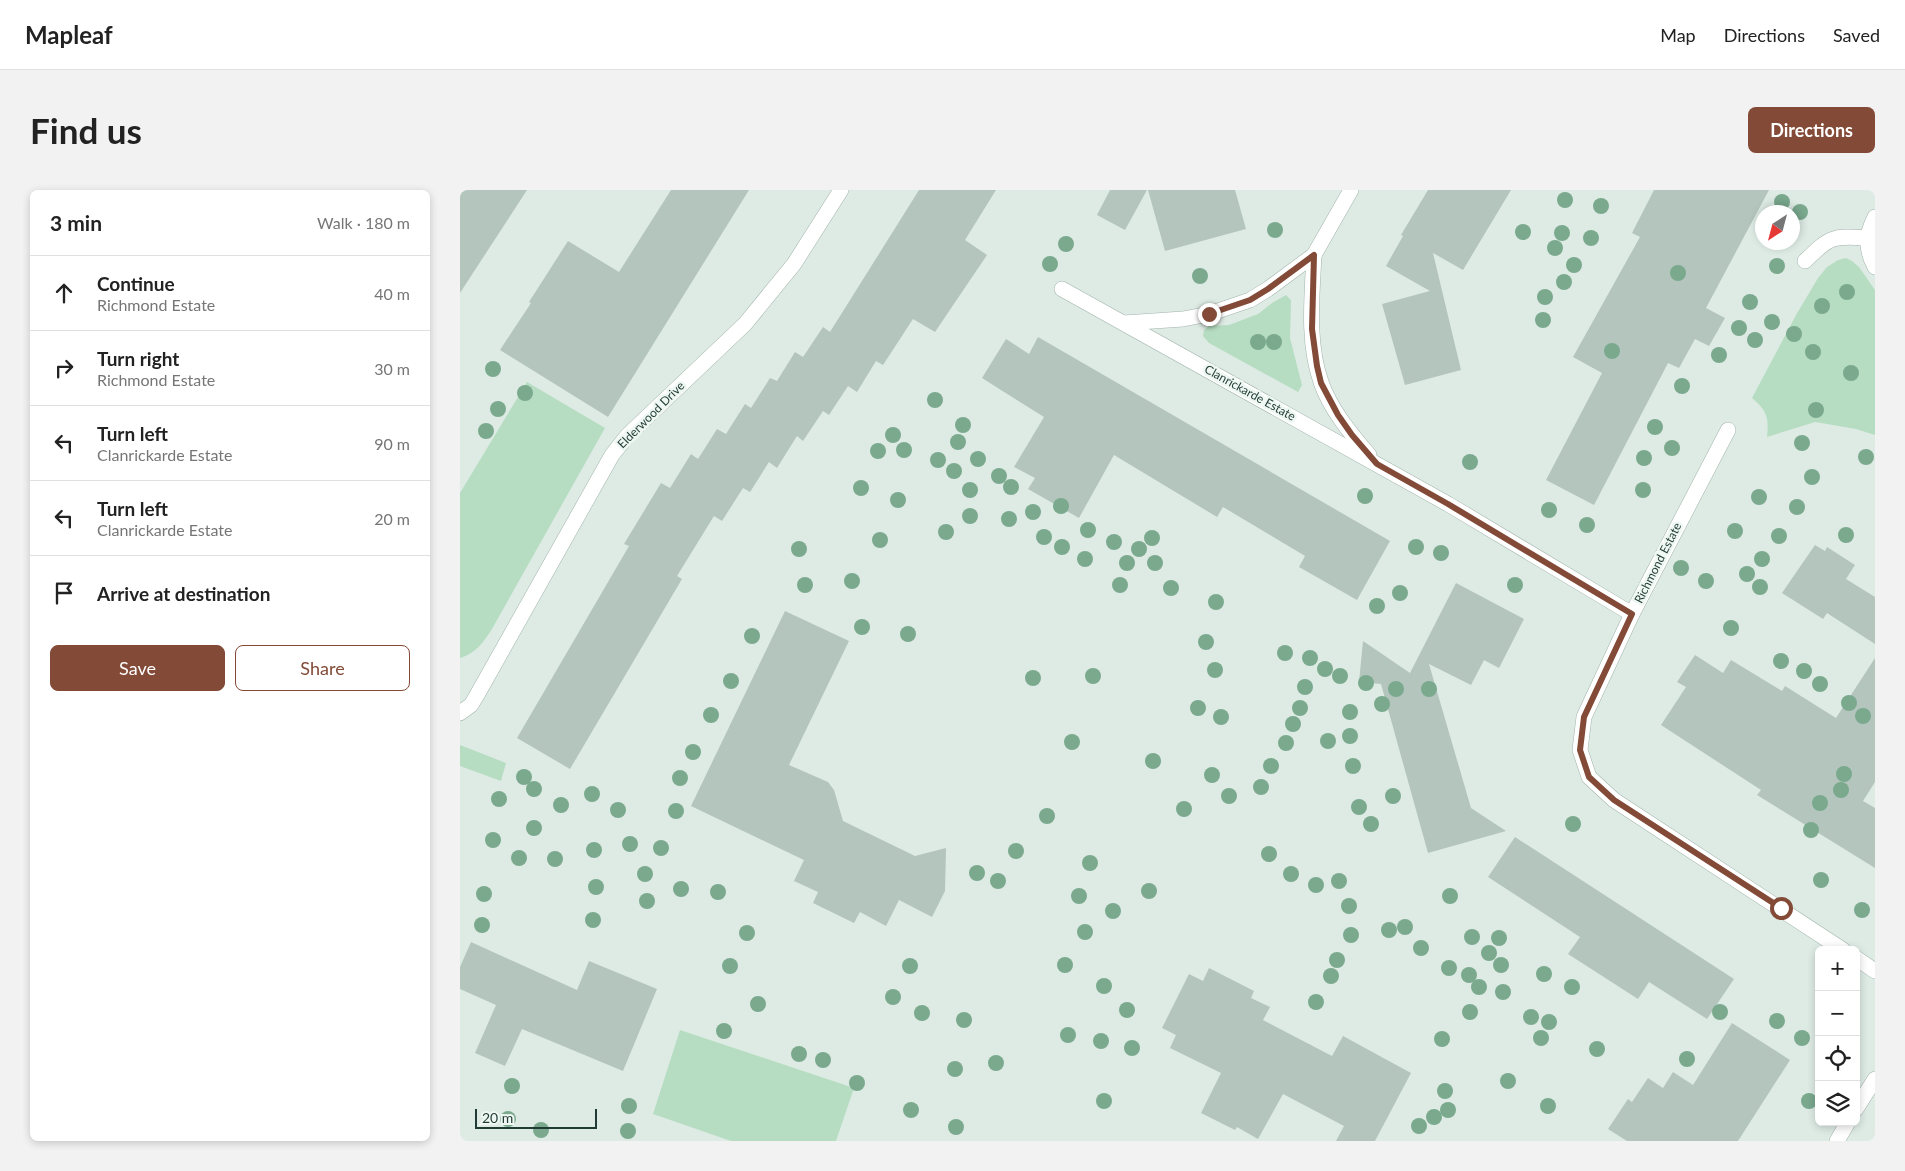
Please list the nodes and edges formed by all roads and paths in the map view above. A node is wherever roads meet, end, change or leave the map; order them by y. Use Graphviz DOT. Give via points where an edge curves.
graph roads {
  1 [pos="840,190"];
  2 [pos="1351,190"];
  3 [pos="1875,216"];
  4 [pos="1866,238"];
  5 [pos="1314,255"];
  6 [pos="1805,261"];
  7 [pos="1875,267"];
  8 [pos="1062,289"];
  9 [pos="1124,323"];
  10 [pos="1728,430"];
  11 [pos="1377,464"];
  12 [pos="1632,614"];
  13 [pos="460,713"];
  14 [pos="1837,946"];
  15 [pos="1860,961"];
  16 [pos="1875,971"];
  17 [pos="1875,1079"];
  18 [pos="1860,1103"];
  19 [pos="1846,1126"];
  20 [pos="1837,1141"];
  1 -- 13 [label="street, Elderwood Drive" via="794,264 745,324 628,435 612,455 472,705"];
  2 -- 5 [label="street, Clanrickarde Estate"];
  3 -- 4 [label="street"];
  4 -- 6 [label="street" via="1841,236 1825,242"];
  4 -- 7 [label="street" via="1868,253"];
  5 -- 9 [label="street, Clanrickarde Estate" via="1250,300 1183,319"];
  5 -- 11 [label="street, Clanrickarde Estate" via="1312,329 1321,383 1347,428"];
  8 -- 9 [label="street, Clanrickarde Estate"];
  9 -- 11 [label="street, Clanrickarde Estate"];
  10 -- 12 [label="street, Richmond Estate"];
  11 -- 12 [label="street, Clanrickarde Estate"];
  12 -- 14 [label="street, Richmond Estate" via="1584,717 1580,750 1589,777 1614,800"];
  15 -- 16 [label="street"];
  17 -- 18 [label="street"];
  19 -- 20 [label="street"];
}
